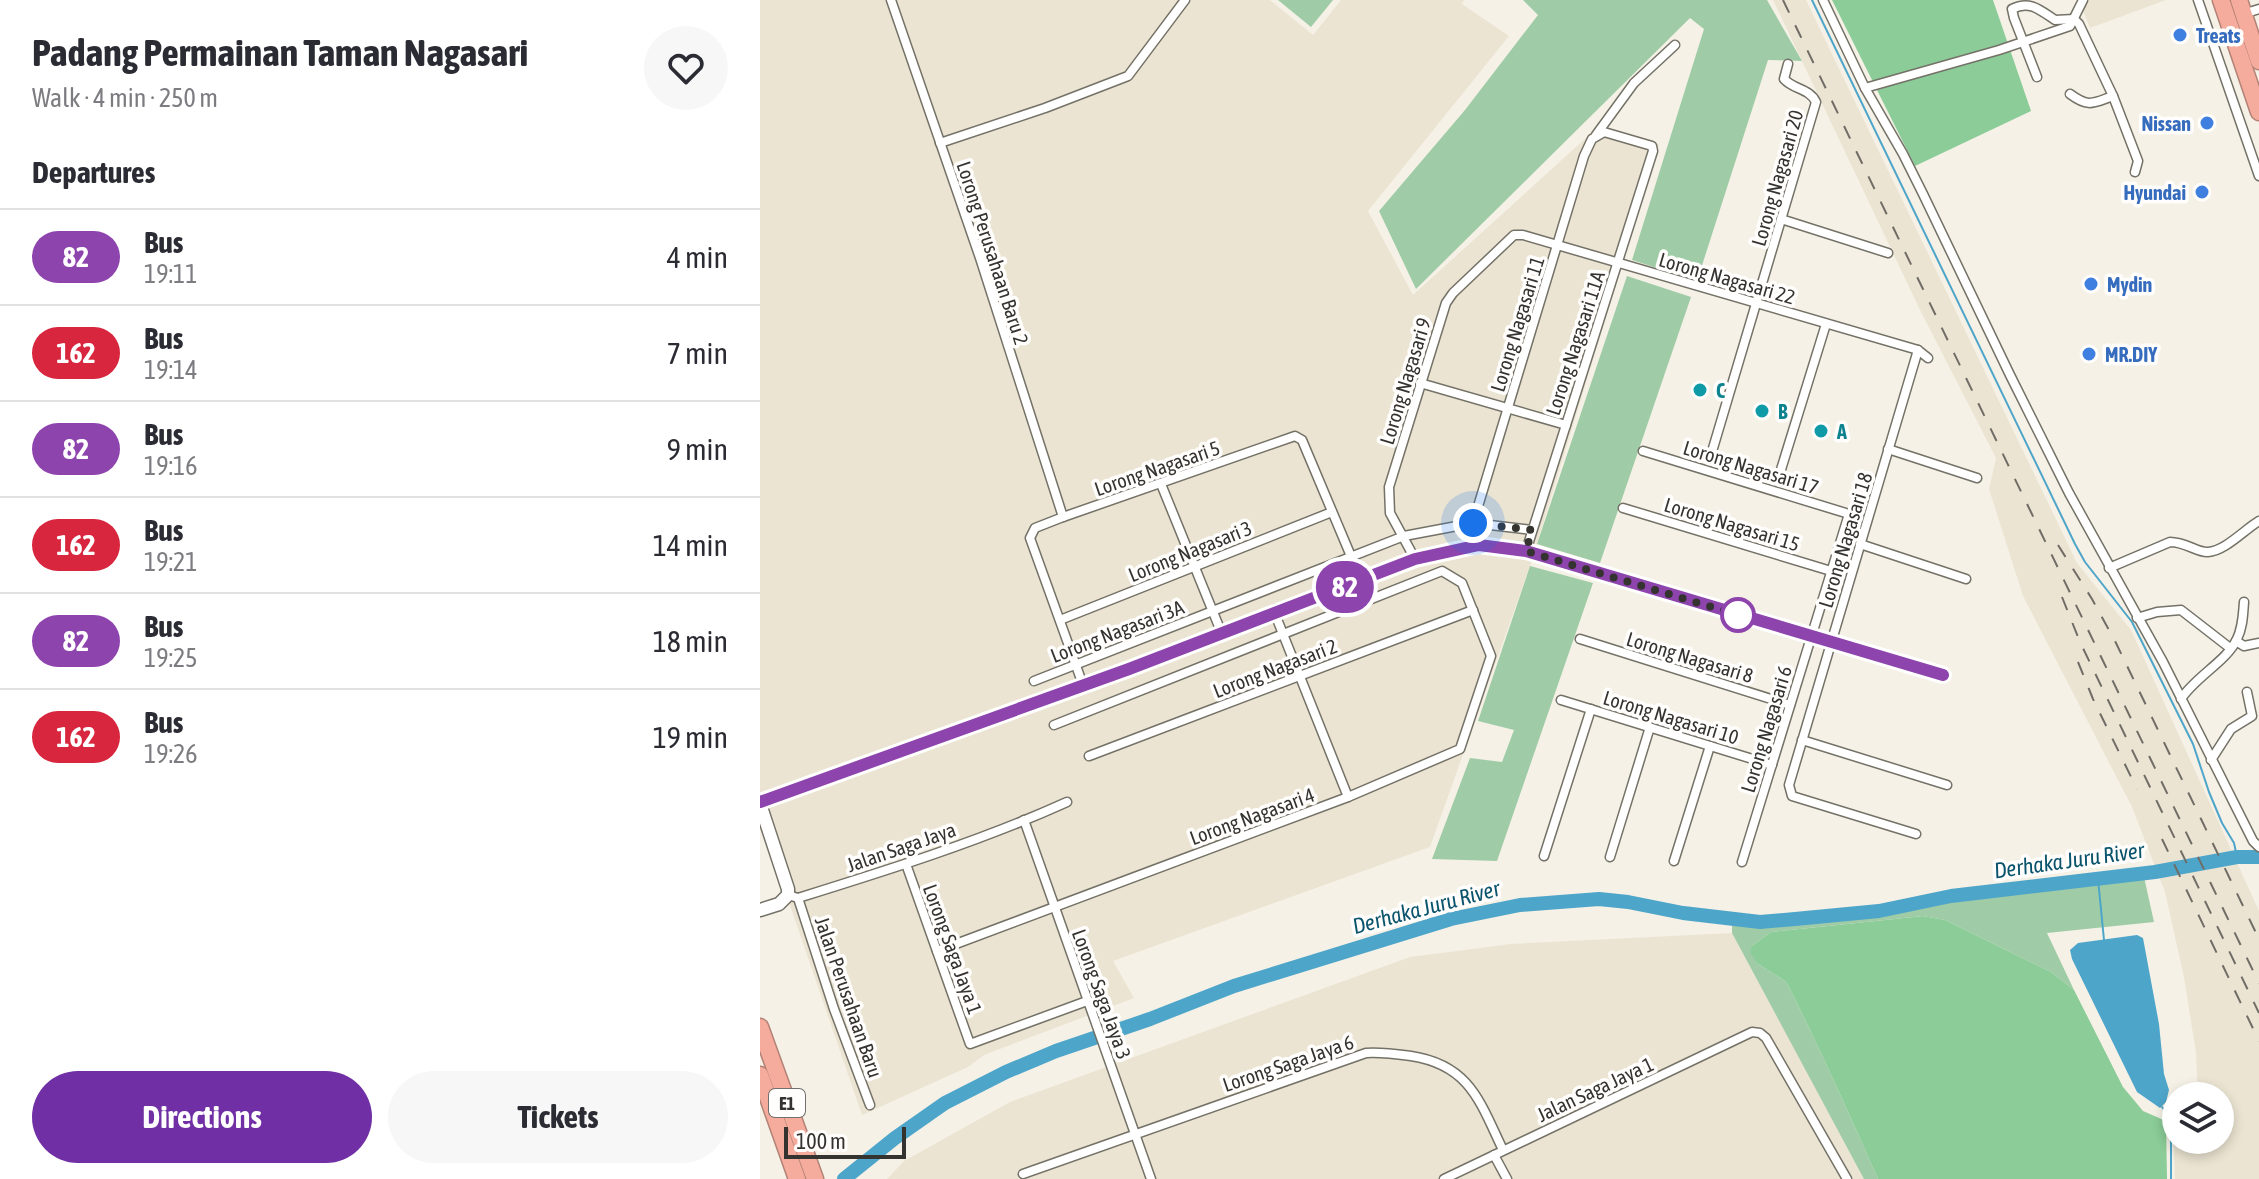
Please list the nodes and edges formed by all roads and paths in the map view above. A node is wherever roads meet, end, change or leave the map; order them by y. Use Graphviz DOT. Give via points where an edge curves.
graph roads {
  1 [pos="891,0"];
  2 [pos="1185,0"];
  3 [pos="1823,0"];
  4 [pos="2198,0"];
  5 [pos="2221,0"];
  6 [pos="2081,1"];
  7 [pos="2247,7"];
  8 [pos="2074,19"];
  9 [pos="2259,30"];
  10 [pos="2233,37"];
  11 [pos="2022,42"];
  12 [pos="2215,44"];
  13 [pos="1675,45"];
  14 [pos="2259,61"];
  15 [pos="1788,64"];
  16 [pos="2037,77"];
  17 [pos="1865,88"];
  18 [pos="2070,94"];
  19 [pos="2113,96"];
  20 [pos="2259,112"];
  21 [pos="1596,135"];
  22 [pos="940,143"];
  23 [pos="2135,172"];
  24 [pos="2259,176"];
  25 [pos="1781,219"];
  26 [pos="1514,235"];
  27 [pos="1558,245"];
  28 [pos="1888,253"];
  29 [pos="1618,263"];
  30 [pos="1756,303"];
  31 [pos="1826,324"];
  32 [pos="1918,350"];
  33 [pos="1928,358"];
  34 [pos="1420,383"];
  35 [pos="1509,408"];
  36 [pos="1566,425"];
  37 [pos="1888,449"];
  38 [pos="1643,451"];
  39 [pos="1711,455"];
  40 [pos="1779,476"];
  41 [pos="1977,478"];
  42 [pos="1161,484"];
  43 [pos="1623,508"];
  44 [pos="1332,512"];
  45 [pos="1849,514"];
  46 [pos="1063,517"];
  47 [pos="2259,521"];
  48 [pos="1473,523"];
  49 [pos="1532,530"];
  50 [pos="1404,536"];
  51 [pos="1860,544"];
  52 [pos="1526,551"];
  53 [pos="1350,557"];
  54 [pos="1415,559"];
  55 [pos="1194,567"];
  56 [pos="2109,568"];
  57 [pos="1831,571"];
  58 [pos="1966,579"];
  59 [pos="1361,580"];
  60 [pos="2244,602"];
  61 [pos="1473,610"];
  62 [pos="1212,611"];
  63 [pos="1275,614"];
  64 [pos="2137,618"];
  65 [pos="1060,620"];
  66 [pos="1222,634"];
  67 [pos="1283,634"];
  68 [pos="1811,637"];
  69 [pos="1580,639"];
  70 [pos="1831,643"];
  71 [pos="2259,643"];
  72 [pos="2233,644"];
  73 [pos="1076,664"];
  74 [pos="1943,675"];
  75 [pos="1300,676"];
  76 [pos="1034,681"];
  77 [pos="1083,685"];
  78 [pos="2247,692"];
  79 [pos="2181,699"];
  80 [pos="1561,700"];
  81 [pos="1790,705"];
  82 [pos="1591,709"];
  83 [pos="2256,714"];
  84 [pos="1054,725"];
  85 [pos="1650,727"];
  86 [pos="1802,740"];
  87 [pos="1710,746"];
  88 [pos="1089,756"];
  89 [pos="2211,760"];
  90 [pos="1772,765"];
  91 [pos="1947,785"];
  92 [pos="1348,797"];
  93 [pos="1067,802"];
  94 [pos="760,803"];
  95 [pos="1024,820"];
  96 [pos="1916,834"];
  97 [pos="2259,847"];
  98 [pos="1544,856"];
  99 [pos="1610,857"];
  100 [pos="1674,861"];
  101 [pos="1742,862"];
  102 [pos="906,864"];
  103 [pos="793,897"];
  104 [pos="1054,907"];
  105 [pos="760,910"];
  106 [pos="937,951"];
  107 [pos="1087,1001"];
  108 [pos="760,1027"];
  109 [pos="760,1075"];
  110 [pos="870,1105"];
  111 [pos="1135,1133"];
  112 [pos="1499,1152"];
  113 [pos="1023,1174"];
  114 [pos="797,1179"];
  115 [pos="815,1179"];
  116 [pos="1151,1179"];
  117 [pos="1444,1179"];
  118 [pos="1507,1179"];
  119 [pos="1847,1179"];
  1 -- 22 [label="street, Lorong Perusahaan Baru 2"];
  2 -- 22 [label="street" via="1128,76"];
  3 -- 17 [label="street"];
  4 -- 12 [label="street"];
  5 -- 10 [label="highway"];
  6 -- 8 [label="street"];
  7 -- 9 [label="street"];
  7 -- 14 [label="highway"];
  8 -- 11 [label="street" via="2070,26"];
  8 -- 11 [label="street" via="2055,20 2032,3 2015,4"];
  8 -- 19 [label="street"];
  10 -- 12 [label="street"];
  10 -- 20 [label="highway"];
  11 -- 16 [label="street"];
  11 -- 17 [label="street"];
  12 -- 24 [label="street"];
  13 -- 21 [label="street, Lorong Nagasari 11" via="1634,83"];
  15 -- 25 [label="street, Lorong Nagasari 20" via="1784,79 1808,91 1816,102"];
  17 -- 56 [label="street" via="1910,167"];
  18 -- 19 [label="street" via="2090,105"];
  19 -- 23 [label="street" via="2138,161"];
  21 -- 27 [label="street, Lorong Nagasari 11" via="1584,156"];
  21 -- 29 [label="street, Lorong Nagasari 11A" via="1604,132 1652,146 1653,151"];
  22 -- 46 [label="street, Lorong Perusahaan Baru 2"];
  25 -- 28 [label="street"];
  25 -- 30 [label="street, Lorong Nagasari 20"];
  26 -- 27 [label="street, Lorong Nagasari 22"];
  26 -- 34 [label="street, Lorong Nagasari 9" via="1446,303"];
  27 -- 29 [label="street, Lorong Nagasari 22"];
  27 -- 35 [label="street, Lorong Nagasari 11"];
  29 -- 30 [label="street, Lorong Nagasari 22"];
  29 -- 36 [label="street, Lorong Nagasari 11A"];
  30 -- 31 [label="street, Lorong Nagasari 22"];
  30 -- 39 [label="street, Lorong Nagasari 20"];
  31 -- 32 [label="street, Lorong Nagasari 22"];
  31 -- 40 [label="street"];
  32 -- 33 [label="street, Lorong Nagasari 22"];
  32 -- 37 [label="street, Lorong Nagasari 18"];
  34 -- 35 [label="street"];
  34 -- 50 [label="street, Lorong Nagasari 9" via="1389,487 1390,513"];
  35 -- 36 [label="street"];
  35 -- 48 [label="street, Lorong Nagasari 11"];
  36 -- 49 [label="street, Lorong Nagasari 11A"];
  37 -- 41 [label="street"];
  37 -- 51 [label="street, Lorong Nagasari 18"];
  38 -- 45 [label="street, Lorong Nagasari 17"];
  42 -- 44 [label="street, Lorong Nagasari 5" via="1295,436 1302,440"];
  42 -- 46 [label="street, Lorong Nagasari 5"];
  42 -- 55 [label="street"];
  43 -- 57 [label="street, Lorong Nagasari 15"];
  44 -- 53 [label="street"];
  44 -- 55 [label="street, Lorong Nagasari 3"];
  45 -- 57 [label="street, Lorong Nagasari 6"];
  46 -- 65 [label="street, Lorong Nagasari 5" via="1035,528 1030,538"];
  47 -- 56 [label="street" via="2210,552 2170,542"];
  48 -- 49 [label="street, Lorong Nagasari 3A"];
  48 -- 50 [label="street, Lorong Nagasari 3A"];
  49 -- 52 [label="street, Lorong Nagasari 11A"];
  50 -- 53 [label="street, Lorong Nagasari 3A"];
  50 -- 54 [label="street, Lorong Nagasari 9"];
  51 -- 58 [label="street"];
  51 -- 70 [label="street, Lorong Nagasari 18"];
  52 -- 54 [label="street" via="1479,545"];
  52 -- 68 [label="street"];
  53 -- 59 [label="street"];
  53 -- 62 [label="street, Lorong Nagasari 3A"];
  54 -- 59 [label="street"];
  55 -- 62 [label="street"];
  55 -- 65 [label="street, Lorong Nagasari 3"];
  56 -- 64 [label="street"];
  57 -- 68 [label="street, Lorong Nagasari 6"];
  59 -- 63 [label="street"];
  60 -- 72 [label="street"];
  61 -- 67 [label="street" via="1462,583 1442,571"];
  61 -- 75 [label="street, Lorong Nagasari 2"];
  61 -- 92 [label="street, Lorong Nagasari 4" via="1491,656 1460,749"];
  62 -- 66 [label="street"];
  62 -- 73 [label="street, Lorong Nagasari 3A"];
  63 -- 66 [label="street"];
  63 -- 67 [label="street"];
  64 -- 72 [label="street" via="2181,610"];
  64 -- 79 [label="street"];
  65 -- 73 [label="street"];
  66 -- 77 [label="street"];
  67 -- 75 [label="street"];
  67 -- 84 [label="street"];
  68 -- 70 [label="street"];
  68 -- 81 [label="street, Lorong Nagasari 6"];
  69 -- 81 [label="street, Lorong Nagasari 8"];
  70 -- 74 [label="street"];
  70 -- 86 [label="street, Lorong Nagasari 18"];
  71 -- 72 [label="street"];
  72 -- 79 [label="street"];
  73 -- 76 [label="street, Lorong Nagasari 3A"];
  73 -- 77 [label="street"];
  75 -- 88 [label="street, Lorong Nagasari 2"];
  75 -- 92 [label="street"];
  77 -- 94 [label="street"];
  78 -- 83 [label="street"];
  79 -- 89 [label="street"];
  80 -- 82 [label="street, Lorong Nagasari 10"];
  81 -- 90 [label="street, Lorong Nagasari 6"];
  82 -- 85 [label="street, Lorong Nagasari 10"];
  82 -- 98 [label="street"];
  83 -- 89 [label="street" via="2231,729"];
  85 -- 87 [label="street, Lorong Nagasari 10"];
  85 -- 99 [label="street"];
  86 -- 91 [label="street"];
  86 -- 96 [label="street, Lorong Nagasari 18" via="1789,785 1792,796"];
  87 -- 90 [label="street, Lorong Nagasari 10"];
  87 -- 100 [label="street"];
  89 -- 97 [label="street"];
  90 -- 101 [label="street, Lorong Nagasari 6"];
  92 -- 104 [label="street, Lorong Nagasari 4"];
  93 -- 95 [label="street, Jalan Saga Jaya"];
  94 -- 103 [label="street"];
  95 -- 102 [label="street, Jalan Saga Jaya"];
  95 -- 104 [label="street, Lorong Saga Jaya 3"];
  102 -- 103 [label="street, Jalan Saga Jaya"];
  102 -- 106 [label="street, Lorong Saga Jaya 1"];
  103 -- 105 [label="street"];
  103 -- 110 [label="street, Jalan Perusahaan Baru"];
  104 -- 106 [label="street, Lorong Nagasari 4"];
  104 -- 107 [label="street, Lorong Saga Jaya 3"];
  106 -- 107 [label="street, Lorong Saga Jaya 1" via="970,1044"];
  107 -- 111 [label="street, Lorong Saga Jaya 3"];
  108 -- 115 [label="highway, E1"];
  109 -- 114 [label="highway, E1"];
  111 -- 112 [label="street, Lorong Saga Jaya 6" via="1381,1052 1431,1059 1455,1071 1481,1103"];
  111 -- 113 [label="street, Lorong Saga Jaya 6"];
  111 -- 116 [label="street, Lorong Saga Jaya 3"];
  112 -- 117 [label="street, Jalan Saga Jaya 1"];
  112 -- 118 [label="street, Lorong Saga Jaya 6"];
  112 -- 119 [label="street, Jalan Saga Jaya 1" via="1752,1032 1766,1038"];
}
